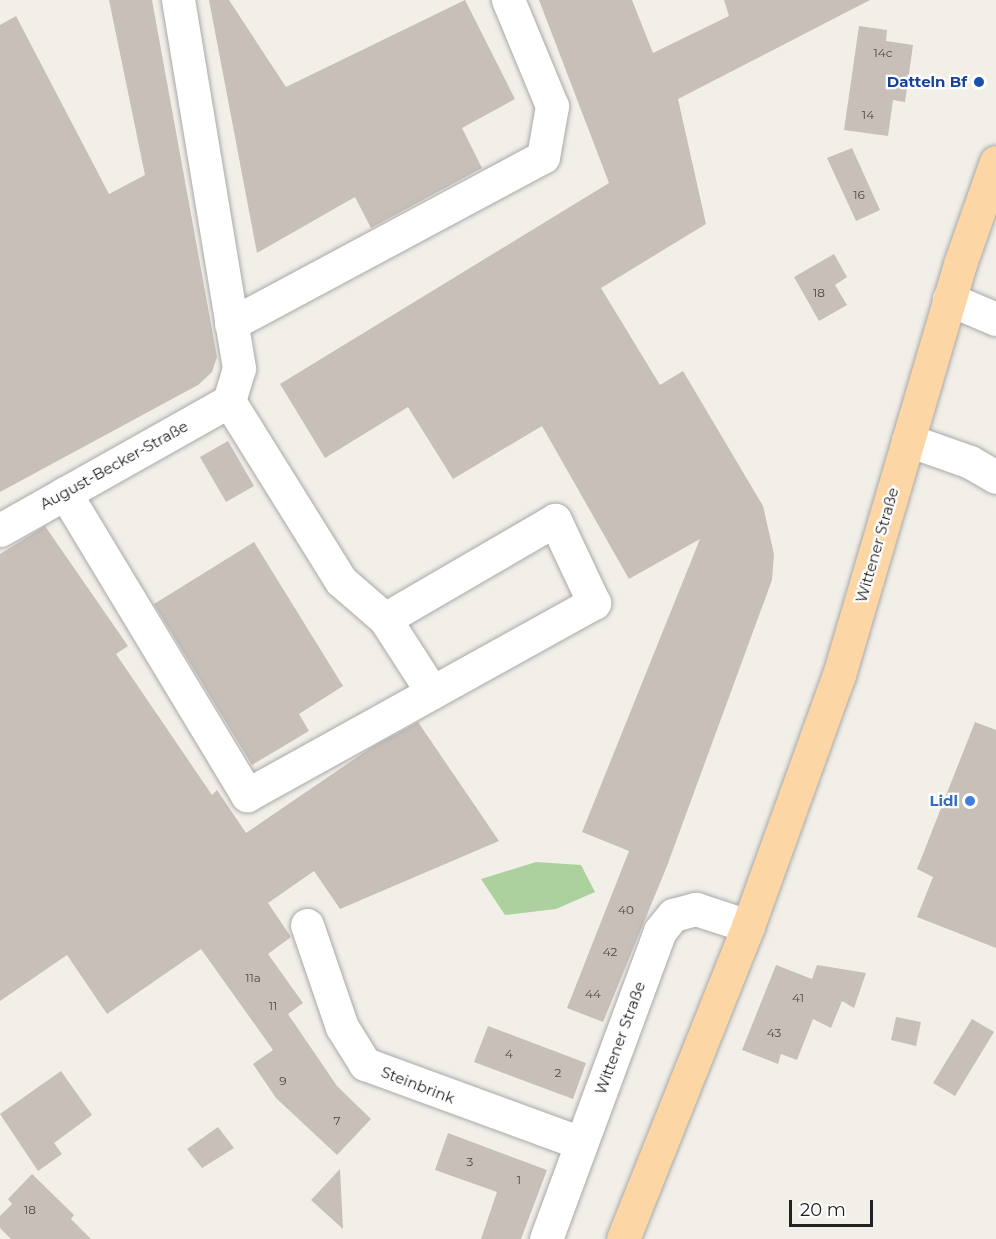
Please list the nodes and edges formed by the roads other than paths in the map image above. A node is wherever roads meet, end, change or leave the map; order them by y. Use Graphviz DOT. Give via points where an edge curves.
graph roads {
  1 [pos="178,0"];
  2 [pos="508,0"];
  3 [pos="996,162"];
  4 [pos="949,299"];
  5 [pos="996,319"];
  6 [pos="231,324"];
  7 [pos="229,401"];
  8 [pos="908,440"];
  9 [pos="996,477"];
  10 [pos="65,493"];
  11 [pos="0,530"];
  12 [pos="385,619"];
  13 [pos="432,692"];
  14 [pos="307,925"];
  15 [pos="748,926"];
  16 [pos="581,1143"];
  17 [pos="546,1239"];
  18 [pos="623,1239"];
  1 -- 6 [label="street"];
  2 -- 6 [label="street" via="552,106 543,157"];
  3 -- 4 [label="main road, Wittener Straße"];
  4 -- 5 [label="street"];
  4 -- 8 [label="main road, Wittener Straße"];
  6 -- 7 [label="street" via="238,368"];
  7 -- 10 [label="street, August-Becker-Straße"];
  7 -- 12 [label="street" via="341,581"];
  8 -- 9 [label="street" via="970,462"];
  8 -- 15 [label="main road, Wittener Straße" via="839,675"];
  10 -- 11 [label="street, August-Becker-Straße"];
  10 -- 13 [label="street" via="247,795"];
  12 -- 13 [label="street"];
  12 -- 13 [label="street" via="555,520 594,603"];
  14 -- 16 [label="street, Steinbrink" via="342,1027 365,1064"];
  15 -- 16 [label="street, Wittener Straße" via="696,909 673,915 660,931"];
  15 -- 18 [label="main road, Wittener Straße"];
  16 -- 17 [label="street, Wittener Straße"];
}
